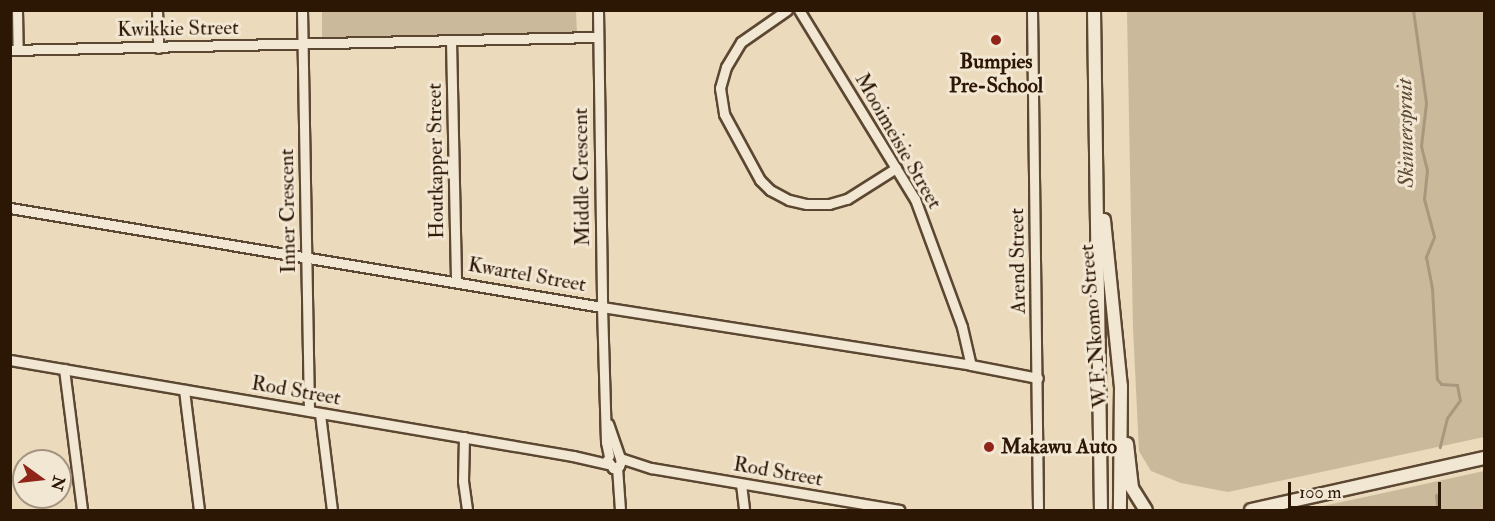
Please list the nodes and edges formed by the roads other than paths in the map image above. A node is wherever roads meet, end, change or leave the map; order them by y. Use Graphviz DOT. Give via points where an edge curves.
graph roads {
  1 [pos="17,10"];
  2 [pos="157,10"];
  3 [pos="302,10"];
  4 [pos="597,10"];
  5 [pos="787,10"];
  6 [pos="799,10"];
  7 [pos="1032,10"];
  8 [pos="1094,10"];
  9 [pos="598,37"];
  10 [pos="451,40"];
  11 [pos="303,45"];
  12 [pos="158,48"];
  13 [pos="14,49"];
  14 [pos="1096,138"];
  15 [pos="896,168"];
  16 [pos="10,208"];
  17 [pos="306,257"];
  18 [pos="456,281"];
  19 [pos="602,307"];
  20 [pos="10,360"];
  21 [pos="971,365"];
  22 [pos="64,369"];
  23 [pos="1038,378"];
  24 [pos="1121,386"];
  25 [pos="184,390"];
  26 [pos="309,411"];
  27 [pos="320,414"];
  28 [pos="464,437"];
  29 [pos="1485,458"];
  30 [pos="614,461"];
  31 [pos="741,484"];
  32 [pos="620,506"];
  33 [pos="864,507"];
  34 [pos="82,510"];
  35 [pos="199,510"];
  36 [pos="332,510"];
  37 [pos="467,510"];
  38 [pos="744,510"];
  39 [pos="898,510"];
  40 [pos="1038,510"];
  41 [pos="1101,510"];
  42 [pos="1120,510"];
  43 [pos="1146,510"];
  44 [pos="1251,510"];
  1 -- 13 [label="street"];
  2 -- 12 [label="street"];
  3 -- 11 [label="street, Inner Crescent"];
  4 -- 9 [label="street, Middle Crescent"];
  5 -- 15 [label="street" via="741,42 726,67 720,88 724,114 760,180 789,200 829,204 847,198"];
  6 -- 15 [label="street, Mooimeisie Street"];
  7 -- 23 [label="street, Arend Street"];
  8 -- 14 [label="main road, W.F. Nkomo Street"];
  9 -- 10 [label="street, Kwikkie Street"];
  9 -- 19 [label="street, Middle Crescent"];
  10 -- 11 [label="street, Kwikkie Street"];
  10 -- 18 [label="street, Houtkapper Street"];
  11 -- 12 [label="street, Kwikkie Street"];
  11 -- 17 [label="street, Inner Crescent"];
  12 -- 13 [label="street, Kwikkie Street"];
  14 -- 24 [label="main road, W.F. Nkomo Street"];
  14 -- 41 [label="main road, W.F. Nkomo Street"];
  15 -- 21 [label="street, Mooimeisie Street" via="922,216 962,327"];
  16 -- 17 [label="street, Kwartel Street"];
  17 -- 18 [label="street, Kwartel Street"];
  17 -- 26 [label="street, Inner Crescent"];
  18 -- 19 [label="street, Kwartel Street"];
  19 -- 21 [label="street, Kwartel Street"];
  19 -- 30 [label="street, Middle Crescent" via="606,416"];
  20 -- 22 [label="street, Rod Street"];
  21 -- 23 [label="street, Kwartel Street"];
  22 -- 25 [label="street, Rod Street"];
  22 -- 34 [label="street"];
  23 -- 40 [label="street, Arend Street"];
  24 -- 42 [label="main road, W.F. Nkomo Street"];
  24 -- 43 [label="main road" via="1132,488"];
  25 -- 26 [label="street, Rod Street"];
  25 -- 35 [label="street"];
  26 -- 27 [label="street, Rod Street"];
  27 -- 28 [label="street, Rod Street"];
  27 -- 36 [label="street"];
  28 -- 30 [label="street, Rod Street"];
  28 -- 37 [label="street"];
  29 -- 44 [label="main road"];
  30 -- 31 [label="street, Rod Street"];
  30 -- 32 [label="street, Middle Crescent"];
  31 -- 33 [label="street, Rod Street"];
  31 -- 38 [label="street"];
  33 -- 39 [label="street, Rod Street"];
}
